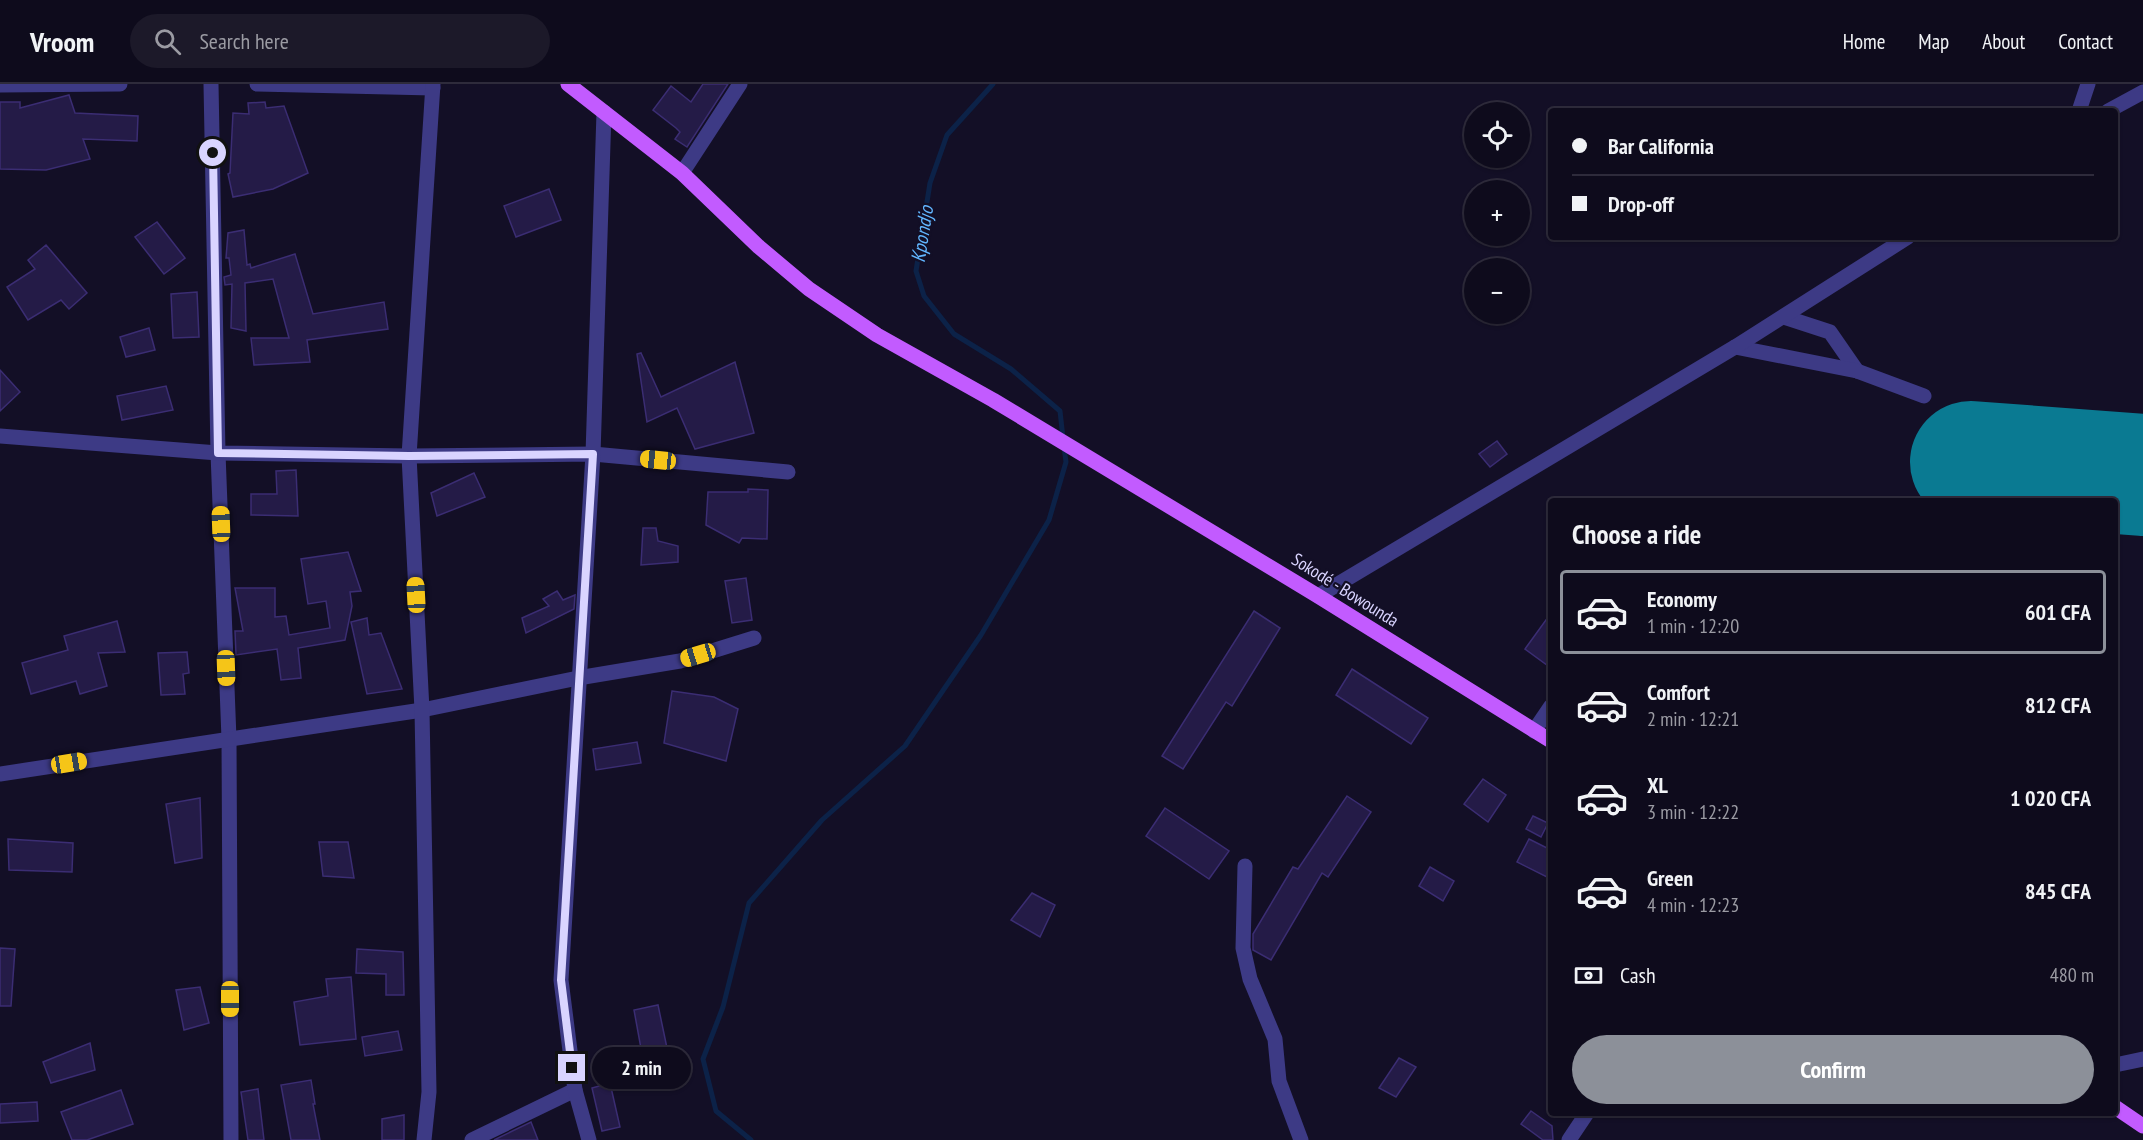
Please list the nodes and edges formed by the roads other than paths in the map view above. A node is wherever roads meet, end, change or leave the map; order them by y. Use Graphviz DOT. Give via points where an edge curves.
graph roads {
  1 [pos="120,84"];
  2 [pos="211,84"];
  3 [pos="257,84"];
  4 [pos="568,84"];
  5 [pos="740,84"];
  6 [pos="2088,84"];
  7 [pos="0,85"];
  8 [pos="433,86"];
  9 [pos="2143,92"];
  10 [pos="2080,108"];
  11 [pos="2114,108"];
  12 [pos="604,112"];
  13 [pos="682,173"];
  14 [pos="1903,240"];
  15 [pos="1784,317"];
  16 [pos="1735,347"];
  17 [pos="1857,371"];
  18 [pos="1924,396"];
  19 [pos="0,436"];
  20 [pos="218,453"];
  21 [pos="593,454"];
  22 [pos="409,456"];
  23 [pos="788,472"];
  24 [pos="1318,596"];
  25 [pos="754,638"];
  26 [pos="578,678"];
  27 [pos="422,710"];
  28 [pos="1548,710"];
  29 [pos="1534,731"];
  30 [pos="229,739"];
  31 [pos="1548,739"];
  32 [pos="0,774"];
  33 [pos="1245,866"];
  34 [pos="2143,1059"];
  35 [pos="2118,1064"];
  36 [pos="575,1089"];
  37 [pos="2118,1109"];
  38 [pos="1585,1116"];
  39 [pos="2143,1126"];
  40 [pos="231,1140"];
  41 [pos="424,1140"];
  42 [pos="472,1140"];
  43 [pos="590,1140"];
  44 [pos="1301,1140"];
  45 [pos="1569,1140"];
  1 -- 7 [label="street"];
  2 -- 20 [label="street"];
  3 -- 8 [label="street"];
  4 -- 12 [label="main road, Sokodé - Bowounda"];
  5 -- 13 [label="street"];
  6 -- 10 [label="street"];
  8 -- 22 [label="street"];
  9 -- 11 [label="street"];
  12 -- 13 [label="main road, Sokodé - Bowounda"];
  12 -- 21 [label="street"];
  13 -- 24 [label="main road, Sokodé - Bowounda" via="759,248 809,289 878,335"];
  14 -- 15 [label="street"];
  15 -- 16 [label="street"];
  15 -- 17 [label="street" via="1830,332"];
  16 -- 17 [label="street"];
  16 -- 24 [label="street"];
  17 -- 18 [label="street"];
  19 -- 20 [label="street"];
  20 -- 22 [label="street"];
  20 -- 30 [label="street"];
  21 -- 22 [label="street"];
  21 -- 23 [label="street"];
  21 -- 26 [label="street"];
  22 -- 27 [label="street"];
  24 -- 29 [label="main road, Sokodé - Bowounda"];
  25 -- 26 [label="street" via="680,661"];
  26 -- 27 [label="street"];
  26 -- 36 [label="street" via="561,980"];
  27 -- 30 [label="street"];
  27 -- 41 [label="street" via="429,1092"];
  28 -- 29 [label="street"];
  29 -- 31 [label="main road, Sokodé - Bowounda"];
  30 -- 32 [label="street"];
  30 -- 40 [label="street"];
  33 -- 44 [label="street" via="1243,948 1250,979 1275,1039 1279,1081"];
  34 -- 35 [label="street"];
  36 -- 42 [label="street"];
  36 -- 43 [label="street"];
  37 -- 39 [label="main road"];
  38 -- 45 [label="street"];
}
